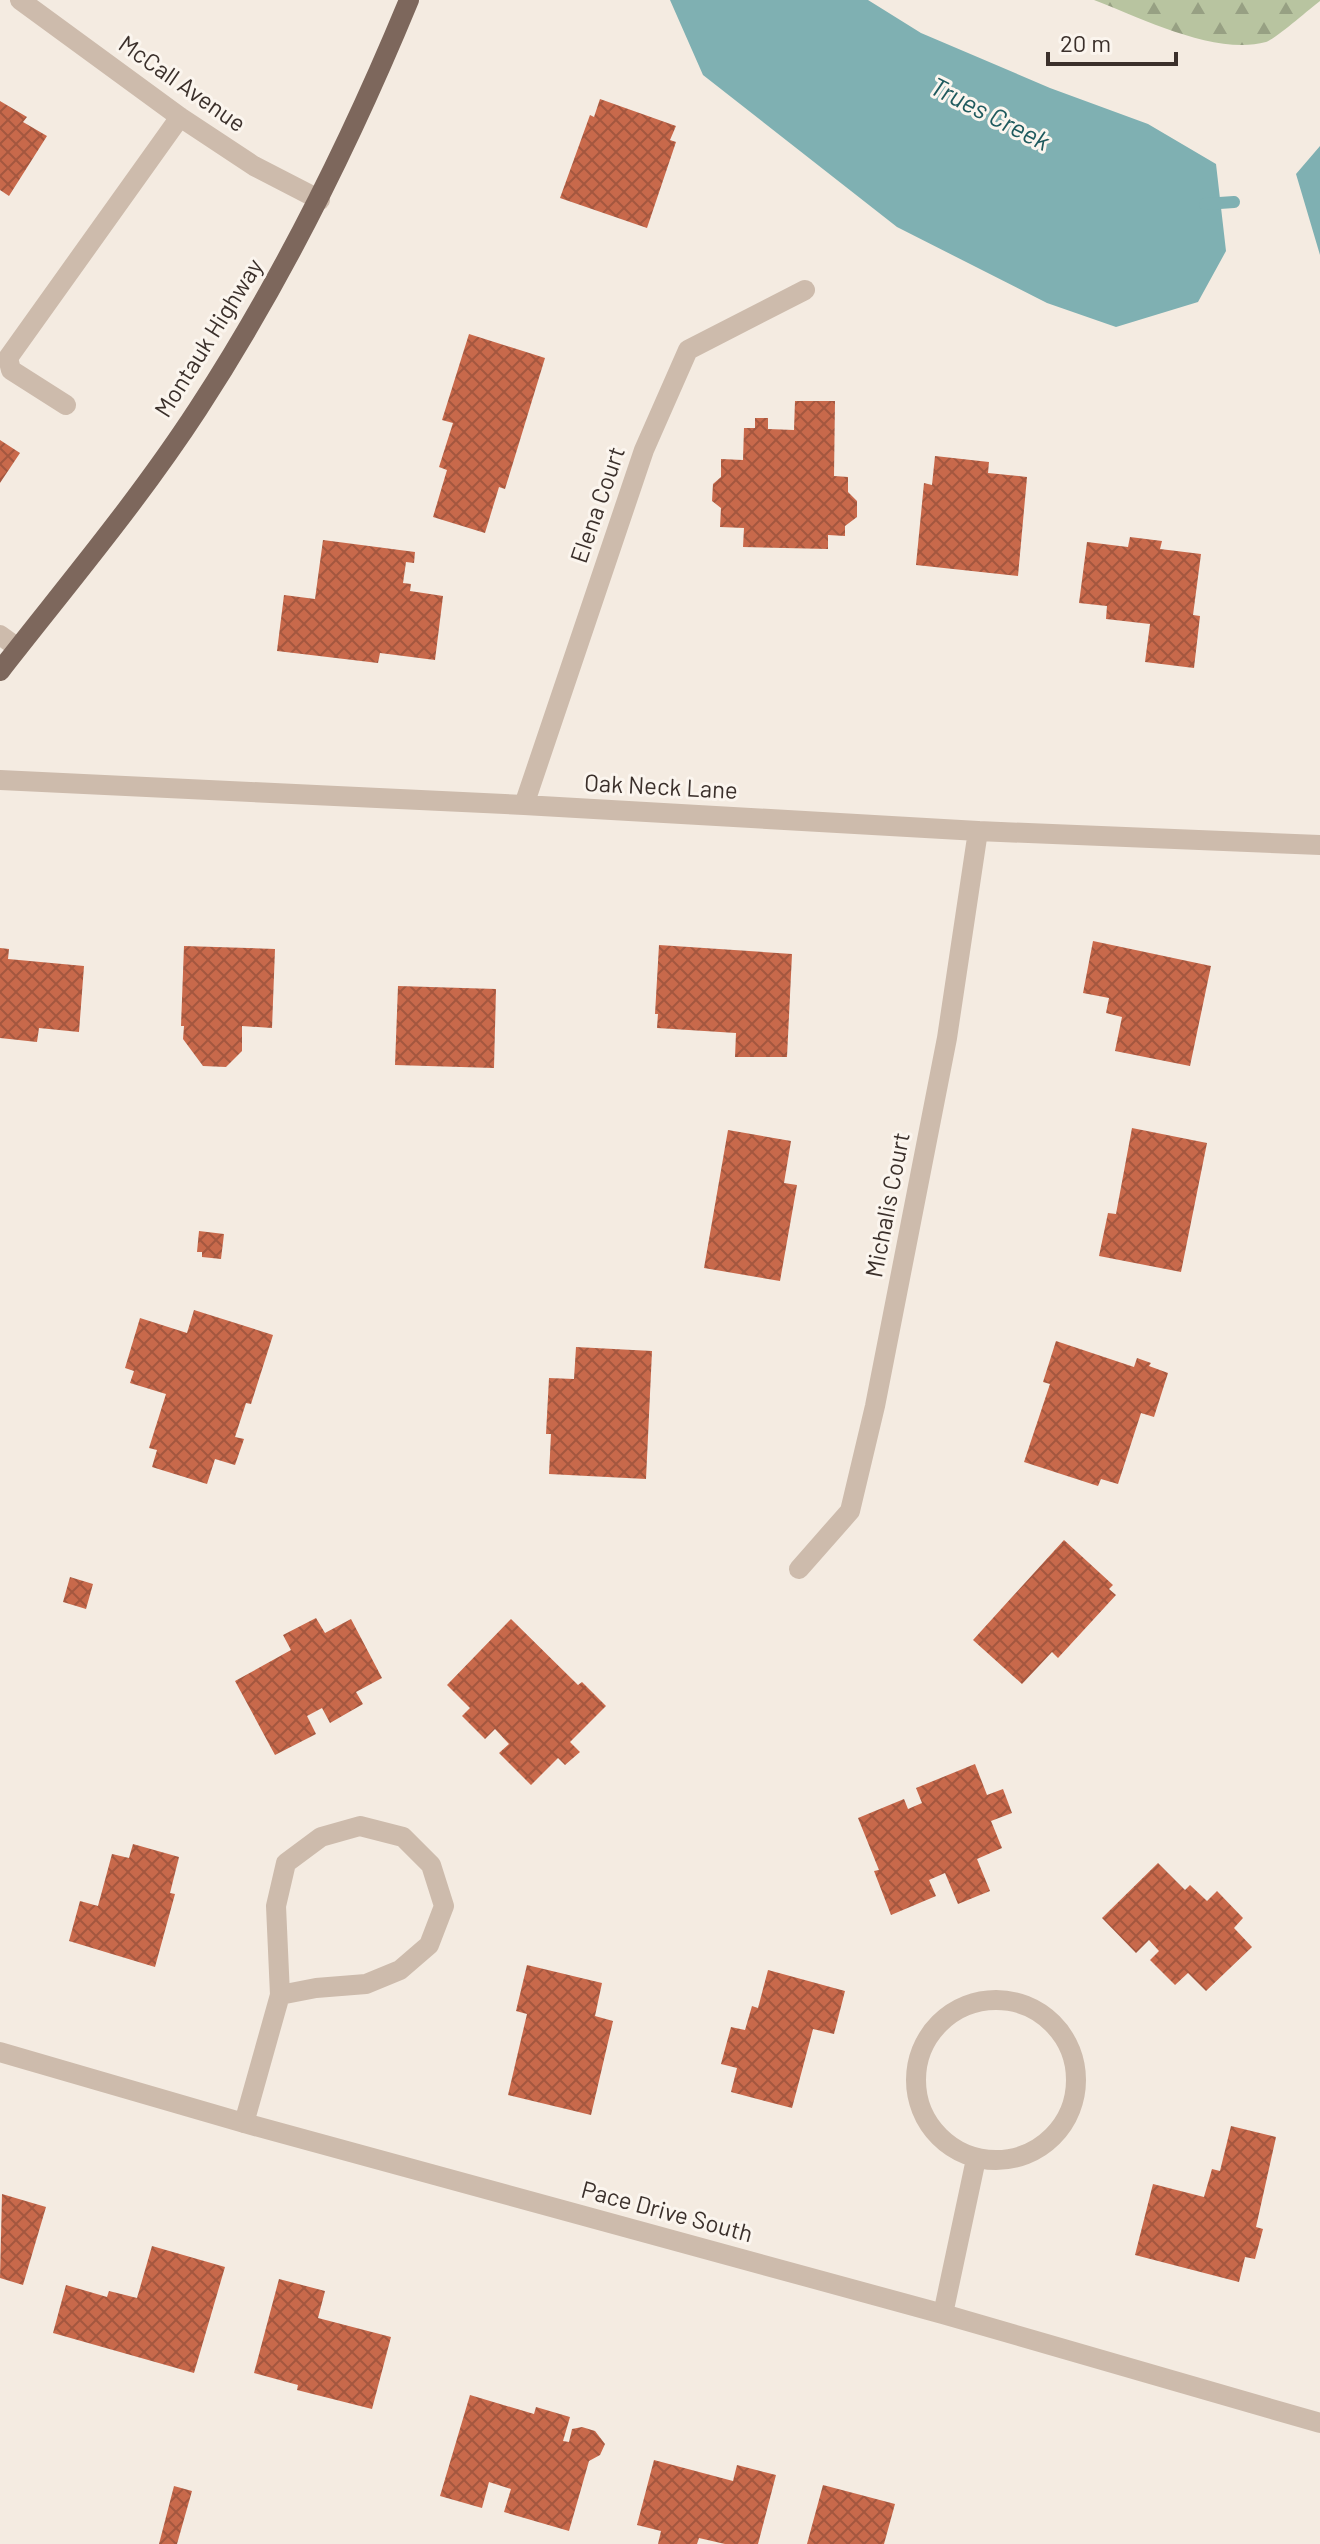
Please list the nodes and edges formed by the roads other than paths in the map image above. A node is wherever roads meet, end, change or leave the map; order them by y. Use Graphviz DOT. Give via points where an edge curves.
graph roads {
  1 [pos="20,0"];
  2 [pos="409,0"];
  3 [pos="180,117"];
  4 [pos="320,200"];
  5 [pos="805,290"];
  6 [pos="66,405"];
  7 [pos="0,635"];
  8 [pos="18,648"];
  9 [pos="0,671"];
  10 [pos="0,780"];
  11 [pos="524,805"];
  12 [pos="978,831"];
  13 [pos="1320,845"];
  14 [pos="799,1569"];
  15 [pos="280,1995"];
  16 [pos="0,2052"];
  17 [pos="244,2123"];
  18 [pos="976,2159"];
  19 [pos="943,2314"];
  20 [pos="1320,2423"];
  1 -- 3 [label="street, McCall Avenue"];
  2 -- 4 [label="main road, Montauk Highway"];
  3 -- 4 [label="street, McCall Avenue" via="254,166"];
  3 -- 6 [label="street" via="8,358 11,370"];
  4 -- 8 [label="main road, Montauk Highway" via="196,412"];
  5 -- 11 [label="street, Elena Court" via="688,350 644,450"];
  7 -- 8 [label="street"];
  8 -- 9 [label="main road, Montauk Highway"];
  10 -- 11 [label="street, Oak Neck Lane"];
  11 -- 12 [label="street, Oak Neck Lane"];
  12 -- 13 [label="street, Oak Neck Lane"];
  12 -- 14 [label="street, Michalis Court" via="947,1038 850,1511"];
  15 -- 15 [label="street" via="366,1984 400,1970 429,1945 444,1906 431,1865 403,1837 360,1826 321,1837 286,1863 276,1906"];
  15 -- 17 [label="street"];
  16 -- 17 [label="street, Pace Drive South"];
  17 -- 19 [label="street, Pace Drive South"];
  18 -- 18 [label="street" via="1002,2161 1027,2155 1065,2122 1074,2098 1076,2072 1056,2026 1036,2010 1010,2001 983,2001 957,2010 935,2027 920,2051 915,2078 919,2105 931,2130 951,2148"];
  18 -- 19 [label="street"];
  19 -- 20 [label="street, Pace Drive South"];
}
